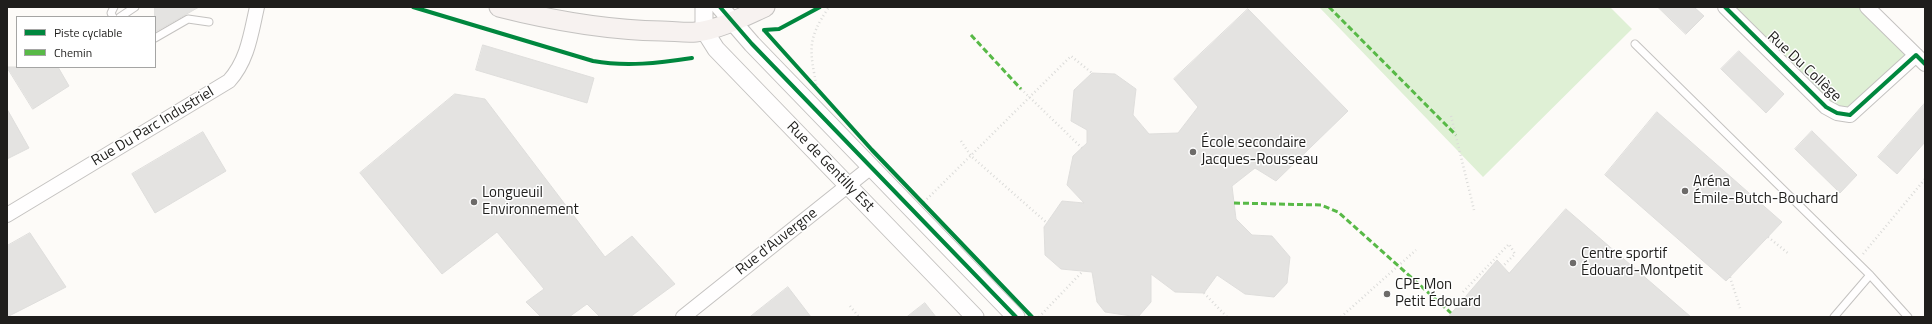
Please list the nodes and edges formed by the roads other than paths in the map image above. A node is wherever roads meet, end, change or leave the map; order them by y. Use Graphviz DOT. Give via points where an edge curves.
graph roads {
  1 [pos="114,7"];
  2 [pos="135,7"];
  3 [pos="257,7"];
  4 [pos="499,7"];
  5 [pos="704,7"];
  6 [pos="765,7"];
  7 [pos="1725,7"];
  8 [pos="1867,7"];
  9 [pos="725,14"];
  10 [pos="112,16"];
  11 [pos="122,16"];
  12 [pos="209,22"];
  13 [pos="704,30"];
  14 [pos="156,37"];
  15 [pos="1635,44"];
  16 [pos="1920,59"];
  17 [pos="871,168"];
  18 [pos="848,186"];
  19 [pos="7,215"];
  20 [pos="1870,276"];
  21 [pos="682,317"];
  22 [pos="975,317"];
  23 [pos="1016,317"];
  24 [pos="1834,317"];
  25 [pos="1908,317"];
  1 -- 10 [label="lane"];
  2 -- 11 [label="lane"];
  3 -- 19 [label="street, Rue Du Parc Industriel" via="244,60 229,81"];
  4 -- 13 [label="main road" via="552,20 599,27 650,31"];
  5 -- 13 [label="street"];
  6 -- 9 [label="main road"];
  7 -- 16 [label="street, Rue Du Collège" via="1826,107 1836,113 1850,115"];
  8 -- 16 [label="street, Rue Du Collège"];
  9 -- 13 [label="main road"];
  9 -- 17 [label="street, Rue de Gentilly Est"];
  12 -- 14 [label="lane" via="188,19"];
  13 -- 18 [label="street, Rue de Gentilly Est" via="716,49"];
  15 -- 20 [label="lane"];
  17 -- 18 [label="street, Rue d'Auvergne"];
  17 -- 23 [label="street, Rue de Gentilly Est"];
  18 -- 21 [label="street, Rue d'Auvergne"];
  18 -- 22 [label="street, Rue de Gentilly Est"];
  20 -- 24 [label="lane"];
  20 -- 25 [label="lane"];
}
